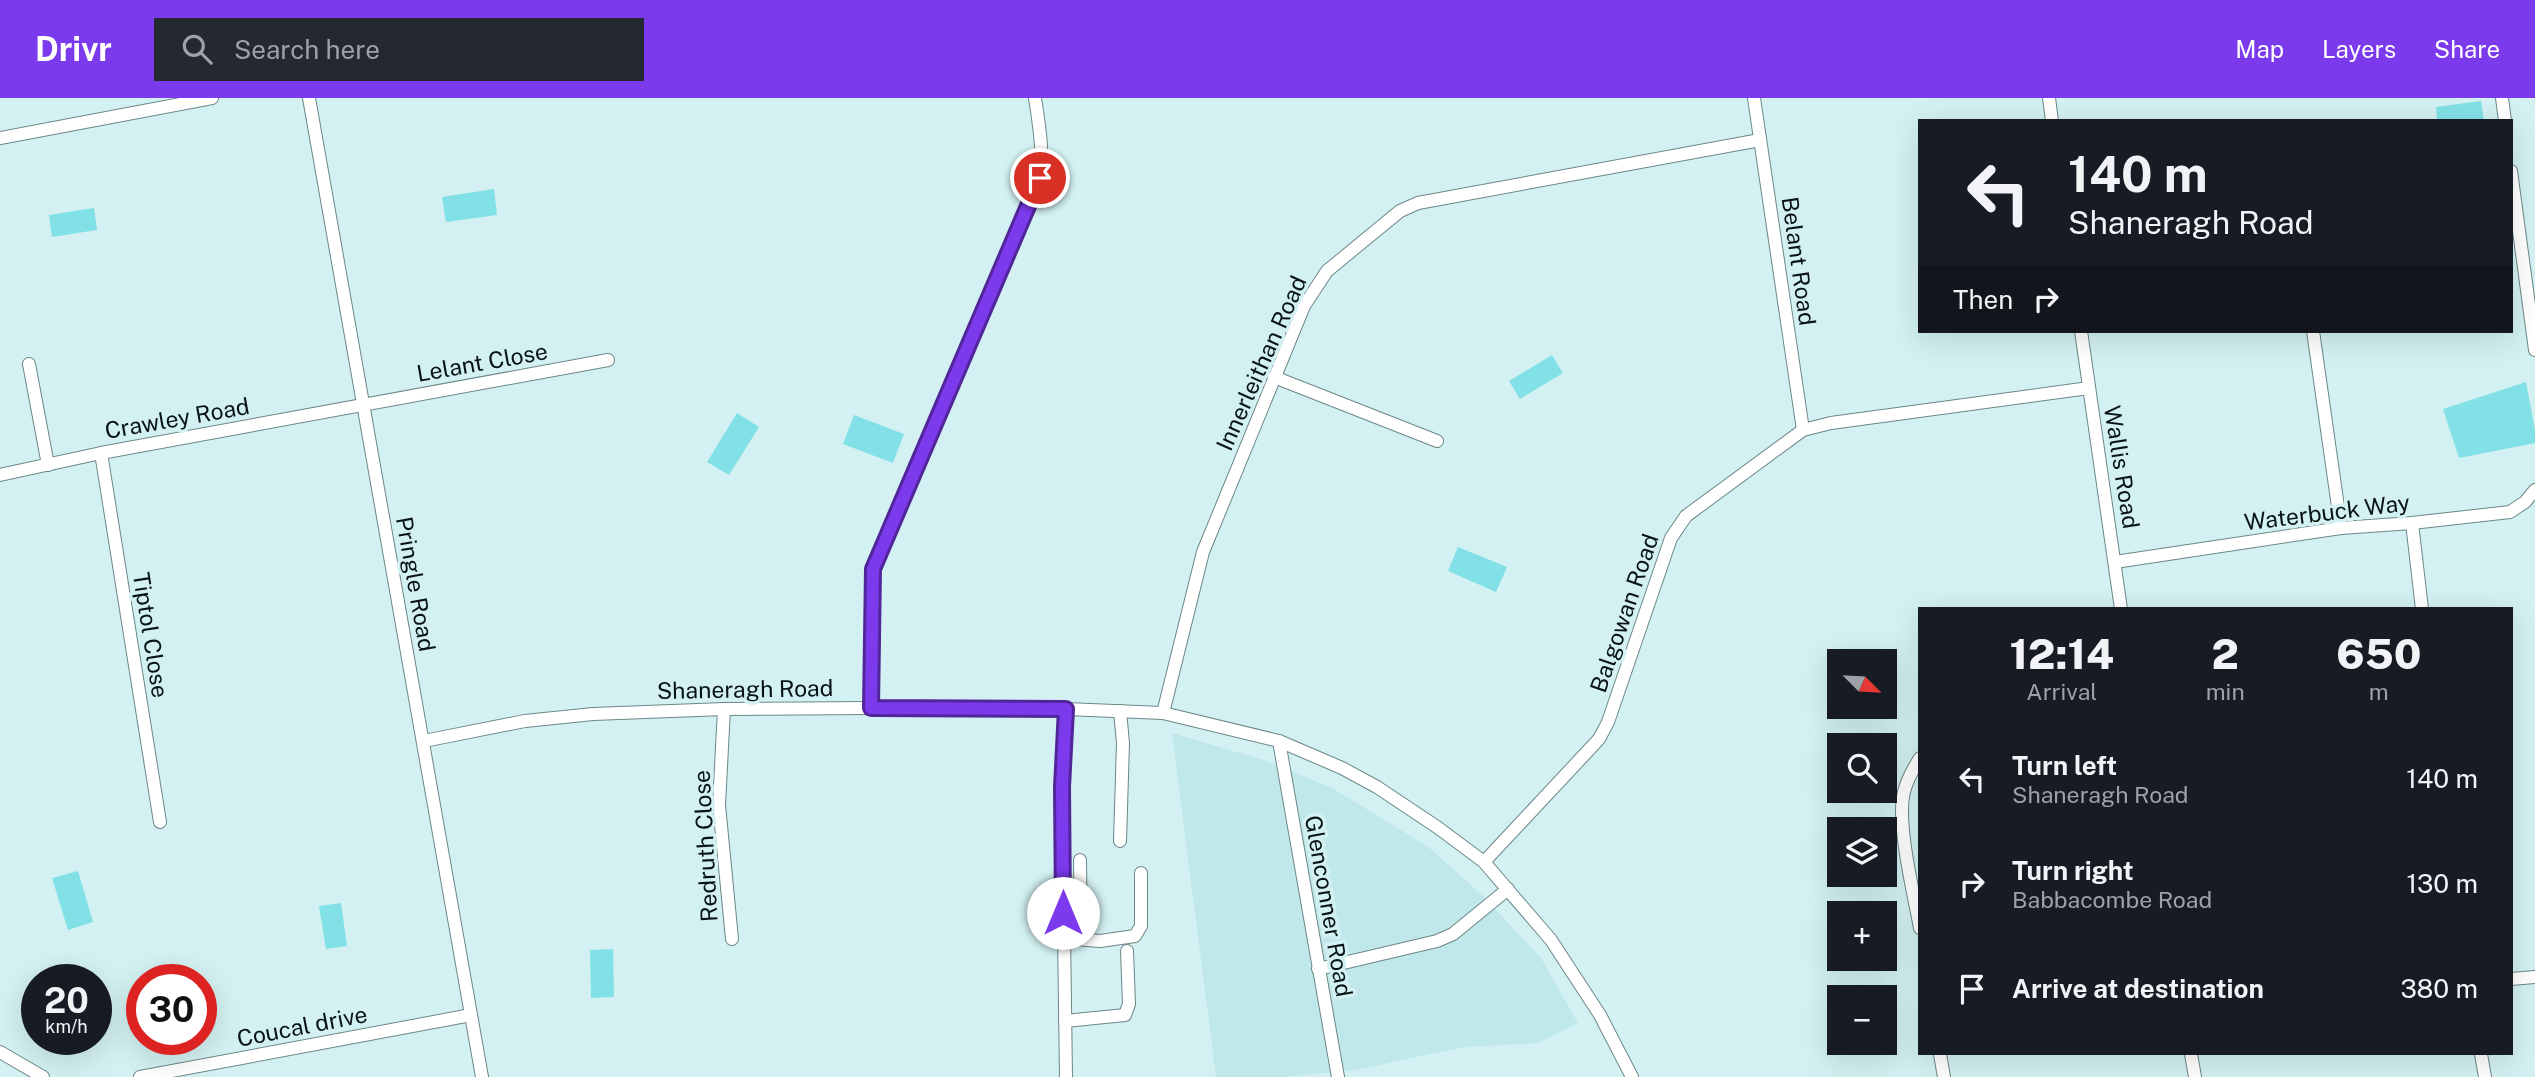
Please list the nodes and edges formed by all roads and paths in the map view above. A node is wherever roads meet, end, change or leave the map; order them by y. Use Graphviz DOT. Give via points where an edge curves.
graph roads {
  1 [pos="212,98"];
  2 [pos="309,98"];
  3 [pos="1035,98"];
  4 [pos="1754,98"];
  5 [pos="2049,98"];
  6 [pos="2502,98"];
  7 [pos="2052,119"];
  8 [pos="2505,119"];
  9 [pos="0,138"];
  10 [pos="1760,140"];
  11 [pos="2513,186"];
  12 [pos="2081,333"];
  13 [pos="2313,333"];
  14 [pos="2535,351"];
  15 [pos="608,360"];
  16 [pos="29,364"];
  17 [pos="1274,377"];
  18 [pos="2090,388"];
  19 [pos="363,405"];
  20 [pos="1803,430"];
  21 [pos="1437,441"];
  22 [pos="100,453"];
  23 [pos="48,465"];
  24 [pos="0,475"];
  25 [pos="2535,490"];
  26 [pos="2412,523"];
  27 [pos="2340,528"];
  28 [pos="2115,562"];
  29 [pos="2121,607"];
  30 [pos="2422,607"];
  31 [pos="871,708"];
  32 [pos="724,709"];
  33 [pos="1066,709"];
  34 [pos="1120,711"];
  35 [pos="1163,713"];
  36 [pos="424,741"];
  37 [pos="1279,741"];
  38 [pos="1918,761"];
  39 [pos="160,822"];
  40 [pos="1120,841"];
  41 [pos="1080,860"];
  42 [pos="1484,862"];
  43 [pos="1141,873"];
  44 [pos="1508,889"];
  45 [pos="1918,916"];
  46 [pos="1063,938"];
  47 [pos="732,939"];
  48 [pos="1081,939"];
  49 [pos="1127,951"];
  50 [pos="1318,969"];
  51 [pos="2535,977"];
  52 [pos="2513,979"];
  53 [pos="471,1015"];
  54 [pos="1065,1021"];
  55 [pos="0,1052"];
  56 [pos="1940,1055"];
  57 [pos="2191,1055"];
  58 [pos="2481,1055"];
  59 [pos="190,1073"];
  60 [pos="43,1077"];
  61 [pos="140,1077"];
  62 [pos="482,1077"];
  63 [pos="1066,1077"];
  64 [pos="1338,1077"];
  65 [pos="1633,1077"];
  66 [pos="1944,1077"];
  67 [pos="2196,1077"];
  68 [pos="2485,1077"];
  1 -- 9 [label="street"];
  2 -- 19 [label="street, Pringle Road"];
  3 -- 31 [label="street" via="1042,148 1035,194 873,569"];
  4 -- 10 [label="street, Belant Road"];
  5 -- 7 [label="street"];
  6 -- 8 [label="street"];
  10 -- 17 [label="street, Innerleithan Road" via="1431,200 1400,211 1318,281"];
  10 -- 20 [label="street, Belant Road"];
  11 -- 14 [label="street"];
  12 -- 18 [label="street, Wallis Road"];
  13 -- 27 [label="street"];
  15 -- 19 [label="street, Lelant Close"];
  16 -- 23 [label="street"];
  17 -- 21 [label="street"];
  17 -- 35 [label="street, Innerleithan Road" via="1203,552"];
  18 -- 20 [label="street, Balgowan Road"];
  18 -- 28 [label="street, Wallis Road"];
  19 -- 22 [label="street, Crawley Road"];
  19 -- 36 [label="street, Pringle Road"];
  20 -- 42 [label="street, Balgowan Road" via="1677,526 1599,739"];
  22 -- 23 [label="street, Crawley Road"];
  22 -- 39 [label="street, Tiptol Close"];
  23 -- 24 [label="street, Crawley Road"];
  25 -- 26 [label="street, Waterbuck Way" via="2510,512"];
  26 -- 27 [label="street, Waterbuck Way"];
  26 -- 30 [label="street"];
  27 -- 28 [label="street, Waterbuck Way"];
  28 -- 29 [label="street, Wallis Road"];
  31 -- 32 [label="street, Shaneragh Road"];
  31 -- 33 [label="street, Shaneragh Road"];
  32 -- 36 [label="street, Shaneragh Road" via="552,718"];
  32 -- 47 [label="street, Redruth Close" via="719,804"];
  33 -- 34 [label="street, Shaneragh Road"];
  33 -- 46 [label="street"];
  34 -- 35 [label="street, Shaneragh Road"];
  34 -- 40 [label="street"];
  35 -- 37 [label="street, Shaneragh Road"];
  36 -- 53 [label="street, Pringle Road"];
  37 -- 42 [label="street, Shaneragh Road" via="1377,788"];
  37 -- 50 [label="street, Glenconner Road"];
  38 -- 45 [label="street" via="1909,775 1901,814"];
  41 -- 48 [label="street"];
  42 -- 44 [label="street, Shaneragh Road"];
  43 -- 48 [label="street" via="1141,926 1135,936"];
  44 -- 50 [label="street" via="1453,934 1437,941"];
  44 -- 65 [label="street, Shaneragh Road" via="1551,940 1600,1015"];
  46 -- 48 [label="street"];
  46 -- 54 [label="street"];
  49 -- 54 [label="street" via="1129,1004 1125,1015"];
  50 -- 64 [label="street, Glenconner Road"];
  51 -- 52 [label="street"];
  53 -- 59 [label="street, Coucal drive"];
  53 -- 62 [label="street, Pringle Road"];
  54 -- 63 [label="street"];
  55 -- 60 [label="street"];
  56 -- 66 [label="street"];
  57 -- 67 [label="street"];
  58 -- 68 [label="street"];
  59 -- 61 [label="street, Coucal drive"];
}
